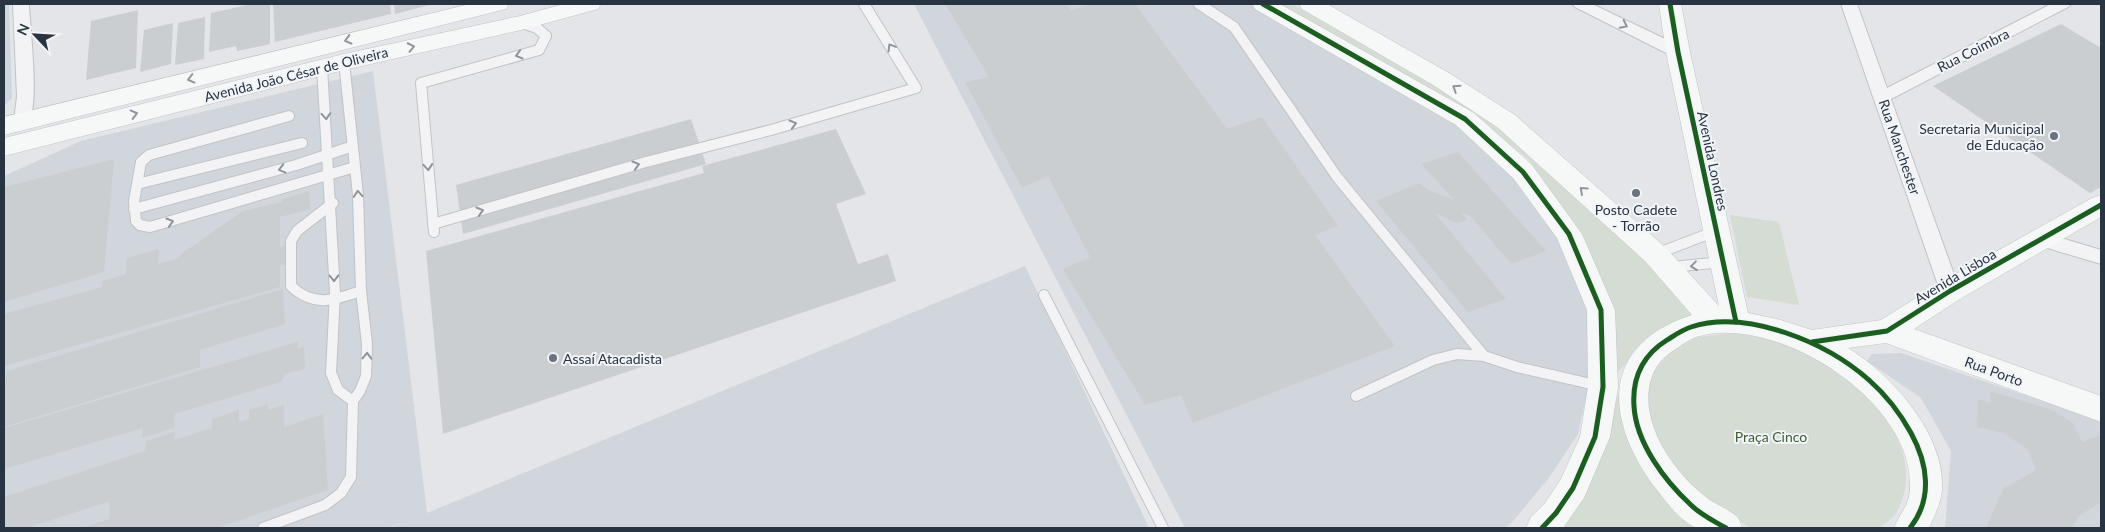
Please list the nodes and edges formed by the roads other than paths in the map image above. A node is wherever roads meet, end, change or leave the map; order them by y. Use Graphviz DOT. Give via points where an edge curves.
graph roads {
  1 [pos="24,4"];
  2 [pos="498,4"];
  3 [pos="590,4"];
  4 [pos="864,4"];
  5 [pos="1200,4"];
  6 [pos="1263,4"];
  7 [pos="1580,4"];
  8 [pos="1670,4"];
  9 [pos="1848,4"];
  10 [pos="2064,4"];
  11 [pos="1319,6"];
  12 [pos="521,23"];
  13 [pos="1678,52"];
  14 [pos="333,64"];
  15 [pos="1882,97"];
  16 [pos="97,102"];
  17 [pos="289,116"];
  18 [pos="11,123"];
  19 [pos="86,126"];
  20 [pos="302,143"];
  21 [pos="353,146"];
  22 [pos="4,147"];
  23 [pos="329,154"];
  24 [pos="4,163"];
  25 [pos="355,167"];
  26 [pos="331,175"];
  27 [pos="138,184"];
  28 [pos="333,203"];
  29 [pos="2101,205"];
  30 [pos="134,209"];
  31 [pos="1716,231"];
  32 [pos="2041,239"];
  33 [pos="2101,257"];
  34 [pos="1660,260"];
  35 [pos="1723,262"];
  36 [pos="1950,290"];
  37 [pos="361,291"];
  38 [pos="1044,295"];
  39 [pos="335,299"];
  40 [pos="1726,322"];
  41 [pos="1887,331"];
  42 [pos="1812,342"];
  43 [pos="1944,352"];
  44 [pos="1484,356"];
  45 [pos="1847,362"];
  46 [pos="1618,390"];
  47 [pos="1356,396"];
  48 [pos="352,402"];
  49 [pos="2101,409"];
  50 [pos="1552,523"];
  51 [pos="1915,526"];
  52 [pos="263,528"];
  53 [pos="1163,528"];
  54 [pos="1726,528"];
  1 -- 18 [label="street" via="25,96"];
  2 -- 16 [label="street, Avenida João César de Oliveira, one-way"];
  3 -- 12 [label="street, Avenida João César de Oliveira"];
  12 -- 4 [label="lane, one-way" via="543,31 546,36 539,50 421,83 434,228 646,162 916,88"];
  5 -- 44 [label="lane" via="1234,27 1337,177"];
  6 -- 46 [label="street" via="1465,119 1524,172 1569,234 1601,310"];
  7 -- 13 [label="street, one-way"];
  8 -- 13 [label="street, Avenida Londres"];
  9 -- 15 [label="street, Rua Manchester"];
  10 -- 15 [label="street, Rua Coimbra"];
  34 -- 11 [label="street, one-way" via="1506,121"];
  14 -- 12 [label="street, Avenida João César de Oliveira, one-way"];
  13 -- 31 [label="street, Avenida Londres"];
  19 -- 14 [label="street, Avenida João César de Oliveira, one-way"];
  14 -- 21 [label="lane"];
  14 -- 23 [label="lane, one-way"];
  15 -- 36 [label="street, Rua Manchester"];
  16 -- 18 [label="street, Avenida João César de Oliveira"];
  16 -- 19 [label="street" via="86,110 82,118"];
  17 -- 27 [label="lane" via="149,154 141,162"];
  19 -- 22 [label="street, Avenida João César de Oliveira"];
  19 -- 24 [label="street"];
  20 -- 27 [label="lane"];
  21 -- 23 [label="lane"];
  21 -- 25 [label="lane"];
  23 -- 26 [label="lane"];
  23 -- 30 [label="lane, one-way"];
  25 -- 26 [label="lane"];
  37 -- 25 [label="lane, one-way"];
  26 -- 28 [label="lane"];
  30 -- 26 [label="lane, one-way" via="136,221 150,227"];
  27 -- 30 [label="lane"];
  28 -- 39 [label="lane, one-way"];
  28 -- 39 [label="lane" via="302,227 291,242 291,286 299,296 316,301"];
  29 -- 32 [label="street, Avenida Lisboa"];
  31 -- 34 [label="lane"];
  31 -- 35 [label="street, Avenida Londres"];
  32 -- 33 [label="street"];
  32 -- 36 [label="street, Avenida Lisboa"];
  35 -- 34 [label="lane, one-way" via="1684,268"];
  34 -- 40 [label="street"];
  35 -- 40 [label="street, Avenida Londres"];
  36 -- 41 [label="street, Avenida Lisboa"];
  37 -- 39 [label="lane"];
  48 -- 37 [label="lane, one-way" via="366,376 367,344"];
  38 -- 53 [label="lane"];
  39 -- 48 [label="lane" via="331,373 339,394"];
  40 -- 42 [label="street" via="1774,328"];
  40 -- 46 [label="street" via="1685,329 1660,342 1642,362 1634,382"];
  41 -- 42 [label="street, Avenida Lisboa"];
  41 -- 43 [label="street, Rua Porto"];
  42 -- 45 [label="street"];
  43 -- 45 [label="street" via="1882,346"];
  43 -- 49 [label="street, Rua Porto"];
  44 -- 46 [label="lane" via="1517,367"];
  44 -- 47 [label="lane" via="1457,354 1433,360"];
  45 -- 51 [label="street" via="1880,390 1906,422 1923,457 1927,491"];
  46 -- 50 [label="street" via="1573,488"];
  46 -- 54 [label="street" via="1632,402 1638,430 1659,469 1692,506"];
  48 -- 52 [label="lane" via="351,477 341,493 325,506"];
}
